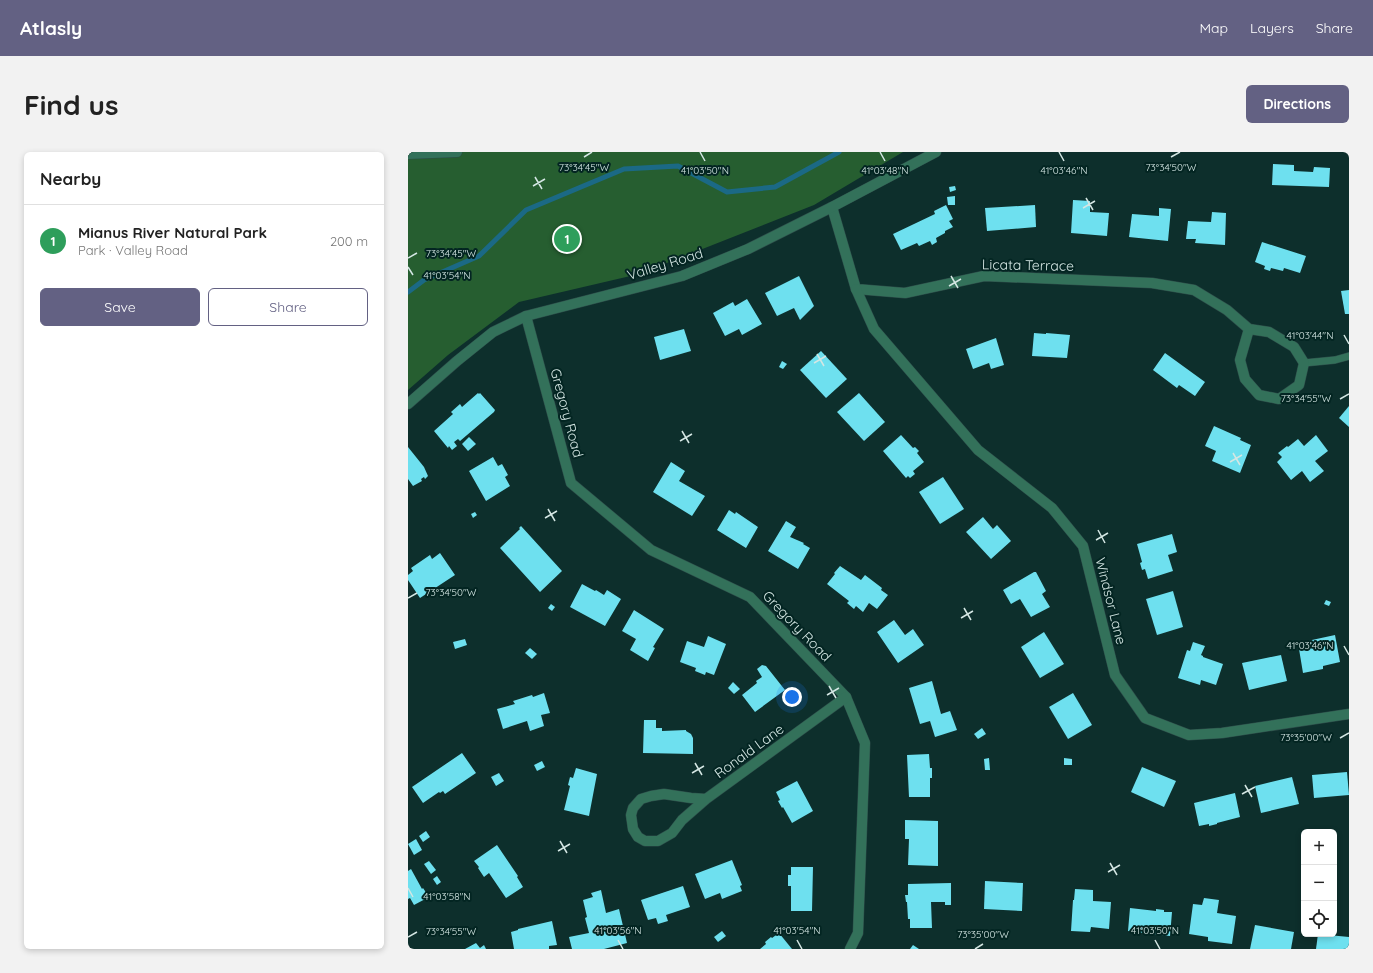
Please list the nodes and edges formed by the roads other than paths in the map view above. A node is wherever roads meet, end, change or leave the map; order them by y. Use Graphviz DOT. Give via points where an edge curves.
graph roads {
  1 [pos="456,152"];
  2 [pos="936,152"];
  3 [pos="408,154"];
  4 [pos="832,207"];
  5 [pos="856,289"];
  6 [pos="526,316"];
  7 [pos="1249,329"];
  8 [pos="1349,356"];
  9 [pos="1304,363"];
  10 [pos="408,404"];
  11 [pos="846,697"];
  12 [pos="1349,714"];
  13 [pos="706,799"];
  14 [pos="850,949"];
  1 -- 3 [label="street"];
  2 -- 4 [label="street, Valley Road"];
  4 -- 5 [label="street"];
  4 -- 6 [label="street, Valley Road" via="748,250 682,276"];
  5 -- 7 [label="street, Licata Terrace" via="905,293 984,276 1152,283 1194,290 1227,310"];
  5 -- 12 [label="street, Windsor Lane" via="874,329 978,450 1052,508 1083,546 1115,675 1145,718 1189,735 1222,733"];
  6 -- 10 [label="street, Valley Road" via="493,332"];
  6 -- 11 [label="street, Gregory Road" via="571,483 651,550 750,597"];
  7 -- 9 [label="street" via="1269,332 1294,347"];
  7 -- 9 [label="street" via="1240,360 1245,379 1259,395 1279,399 1299,384"];
  8 -- 9 [label="lane"];
  11 -- 13 [label="street, Ronald Lane"];
  11 -- 14 [label="street, Gregory Road" via="865,743 858,933"];
  13 -- 13 [label="street, Ronald Lane" via="682,820 672,833 658,841 645,841 638,837 633,829 631,815 633,808 641,799 664,794"];
}
